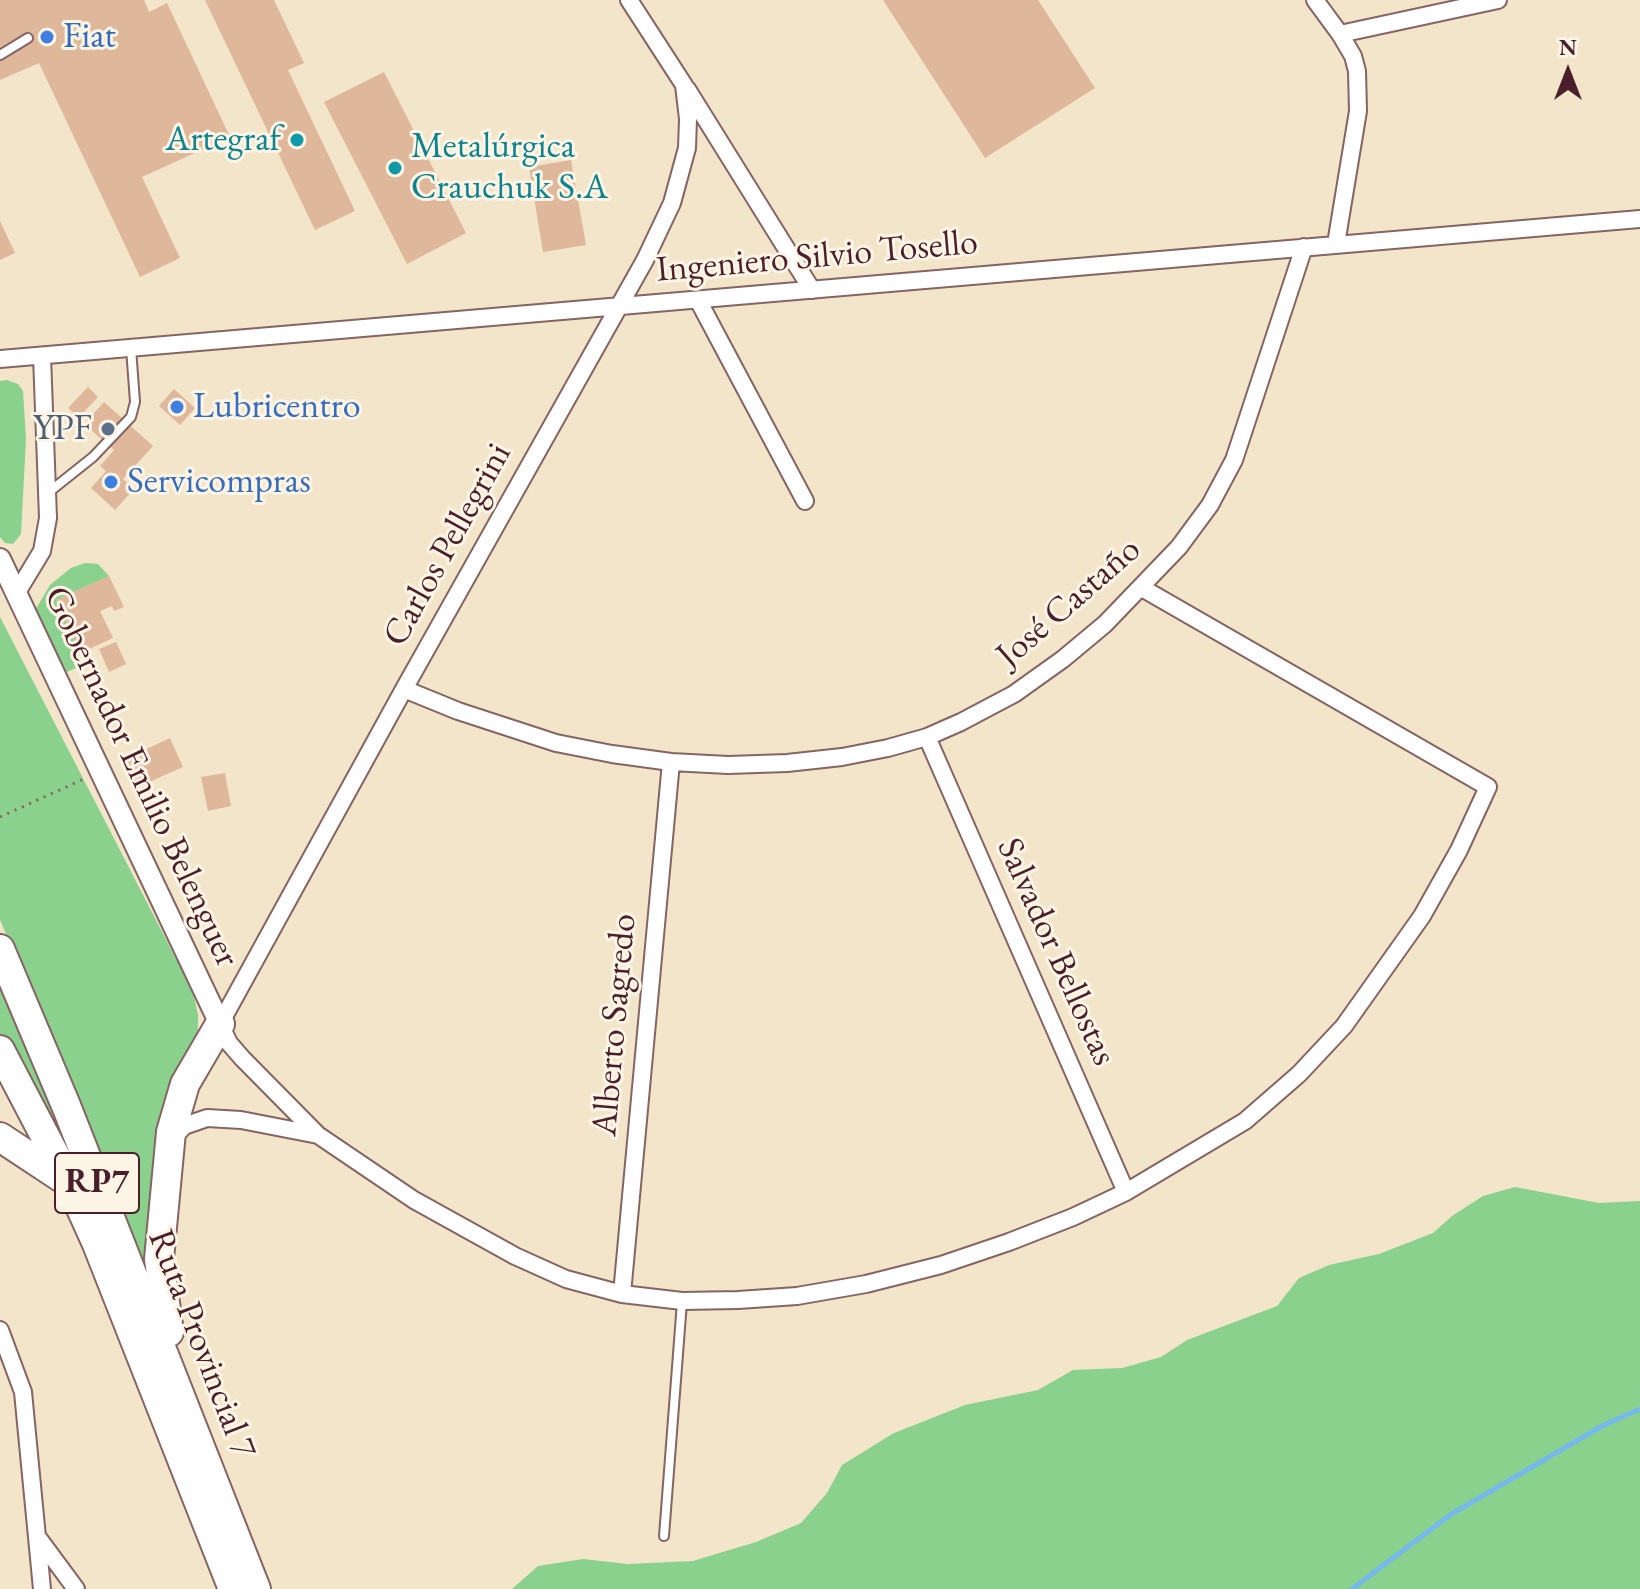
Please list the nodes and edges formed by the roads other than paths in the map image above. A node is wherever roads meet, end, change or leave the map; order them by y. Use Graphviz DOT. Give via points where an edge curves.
graph roads {
  1 [pos="629,0"];
  2 [pos="1315,0"];
  3 [pos="1498,0"];
  4 [pos="1340,34"];
  5 [pos="28,38"];
  6 [pos="0,55"];
  7 [pos="684,85"];
  8 [pos="1640,219"];
  9 [pos="1336,244"];
  10 [pos="1304,247"];
  11 [pos="812,290"];
  12 [pos="698,300"];
  13 [pos="619,306"];
  14 [pos="131,348"];
  15 [pos="42,356"];
  16 [pos="0,359"];
  17 [pos="48,492"];
  18 [pos="805,501"];
  19 [pos="0,559"];
  20 [pos="1142,588"];
  21 [pos="16,594"];
  22 [pos="404,689"];
  23 [pos="927,737"];
  24 [pos="671,762"];
  25 [pos="0,949"];
  26 [pos="220,1024"];
  27 [pos="0,1050"];
  28 [pos="318,1135"];
  29 [pos="0,1137"];
  30 [pos="168,1150"];
  31 [pos="69,1182"];
  32 [pos="1126,1192"];
  33 [pos="622,1294"];
  34 [pos="682,1301"];
  35 [pos="0,1330"];
  36 [pos="18,1375"];
  37 [pos="0,1377"];
  38 [pos="189,1419"];
  39 [pos="664,1536"];
  40 [pos="38,1537"];
  41 [pos="42,1589"];
  42 [pos="76,1589"];
  43 [pos="233,1589"];
  44 [pos="256,1589"];
  1 -- 7 [label="street, Carlos Pellegrini"];
  2 -- 4 [label="street"];
  3 -- 4 [label="street"];
  4 -- 9 [label="street" via="1353,56 1359,90"];
  5 -- 6 [label="lane"];
  7 -- 11 [label="street, Carlos Pellegrini"];
  7 -- 13 [label="street, Carlos Pellegrini" via="688,119 681,176 661,231"];
  8 -- 9 [label="street, Ingeniero Silvio Tosello"];
  9 -- 10 [label="street, Ingeniero Silvio Tosello"];
  10 -- 11 [label="street, Ingeniero Silvio Tosello"];
  10 -- 20 [label="street, José Castaño" via="1234,460 1210,505"];
  11 -- 12 [label="street, Ingeniero Silvio Tosello"];
  12 -- 13 [label="street, Ingeniero Silvio Tosello"];
  12 -- 18 [label="street"];
  13 -- 14 [label="street, Ingeniero Silvio Tosello"];
  13 -- 22 [label="street, Carlos Pellegrini"];
  14 -- 15 [label="street, Ingeniero Silvio Tosello"];
  14 -- 17 [label="lane" via="131,417 93,457"];
  15 -- 16 [label="street, Ingeniero Silvio Tosello"];
  15 -- 17 [label="street"];
  17 -- 21 [label="street" via="42,551"];
  19 -- 21 [label="street, Gobernador Emilio Belenguer"];
  20 -- 23 [label="street, José Castaño" via="1063,659 1014,694"];
  20 -- 32 [label="street" via="1488,787 1422,916 1344,1026 1245,1121"];
  21 -- 26 [label="street, Gobernador Emilio Belenguer"];
  22 -- 24 [label="street, José Castaño" via="556,743"];
  22 -- 26 [label="street, Carlos Pellegrini"];
  23 -- 24 [label="street, José Castaño" via="787,763"];
  23 -- 32 [label="street, Salvador Bellostas"];
  24 -- 33 [label="street, Alberto Sagredo"];
  25 -- 38 [label="highway, Ruta Provincial 7 / RP7"];
  26 -- 28 [label="street" via="242,1058"];
  26 -- 30 [label="highway" via="185,1084"];
  27 -- 31 [label="highway, Ruta Provincial 7 / RP7"];
  28 -- 30 [label="street" via="207,1118 184,1126"];
  28 -- 33 [label="street" via="466,1231 566,1279"];
  29 -- 31 [label="highway"];
  30 -- 38 [label="highway" via="161,1287"];
  31 -- 43 [label="highway, Ruta Provincial 7 / RP7"];
  32 -- 34 [label="street" via="1009,1242 866,1284 797,1296"];
  33 -- 34 [label="street"];
  34 -- 39 [label="lane"];
  35 -- 36 [label="street"];
  36 -- 37 [label="street"];
  36 -- 40 [label="street"];
  38 -- 44 [label="highway, Ruta Provincial 7 / RP7"];
  40 -- 41 [label="street"];
  40 -- 42 [label="street"];
}
